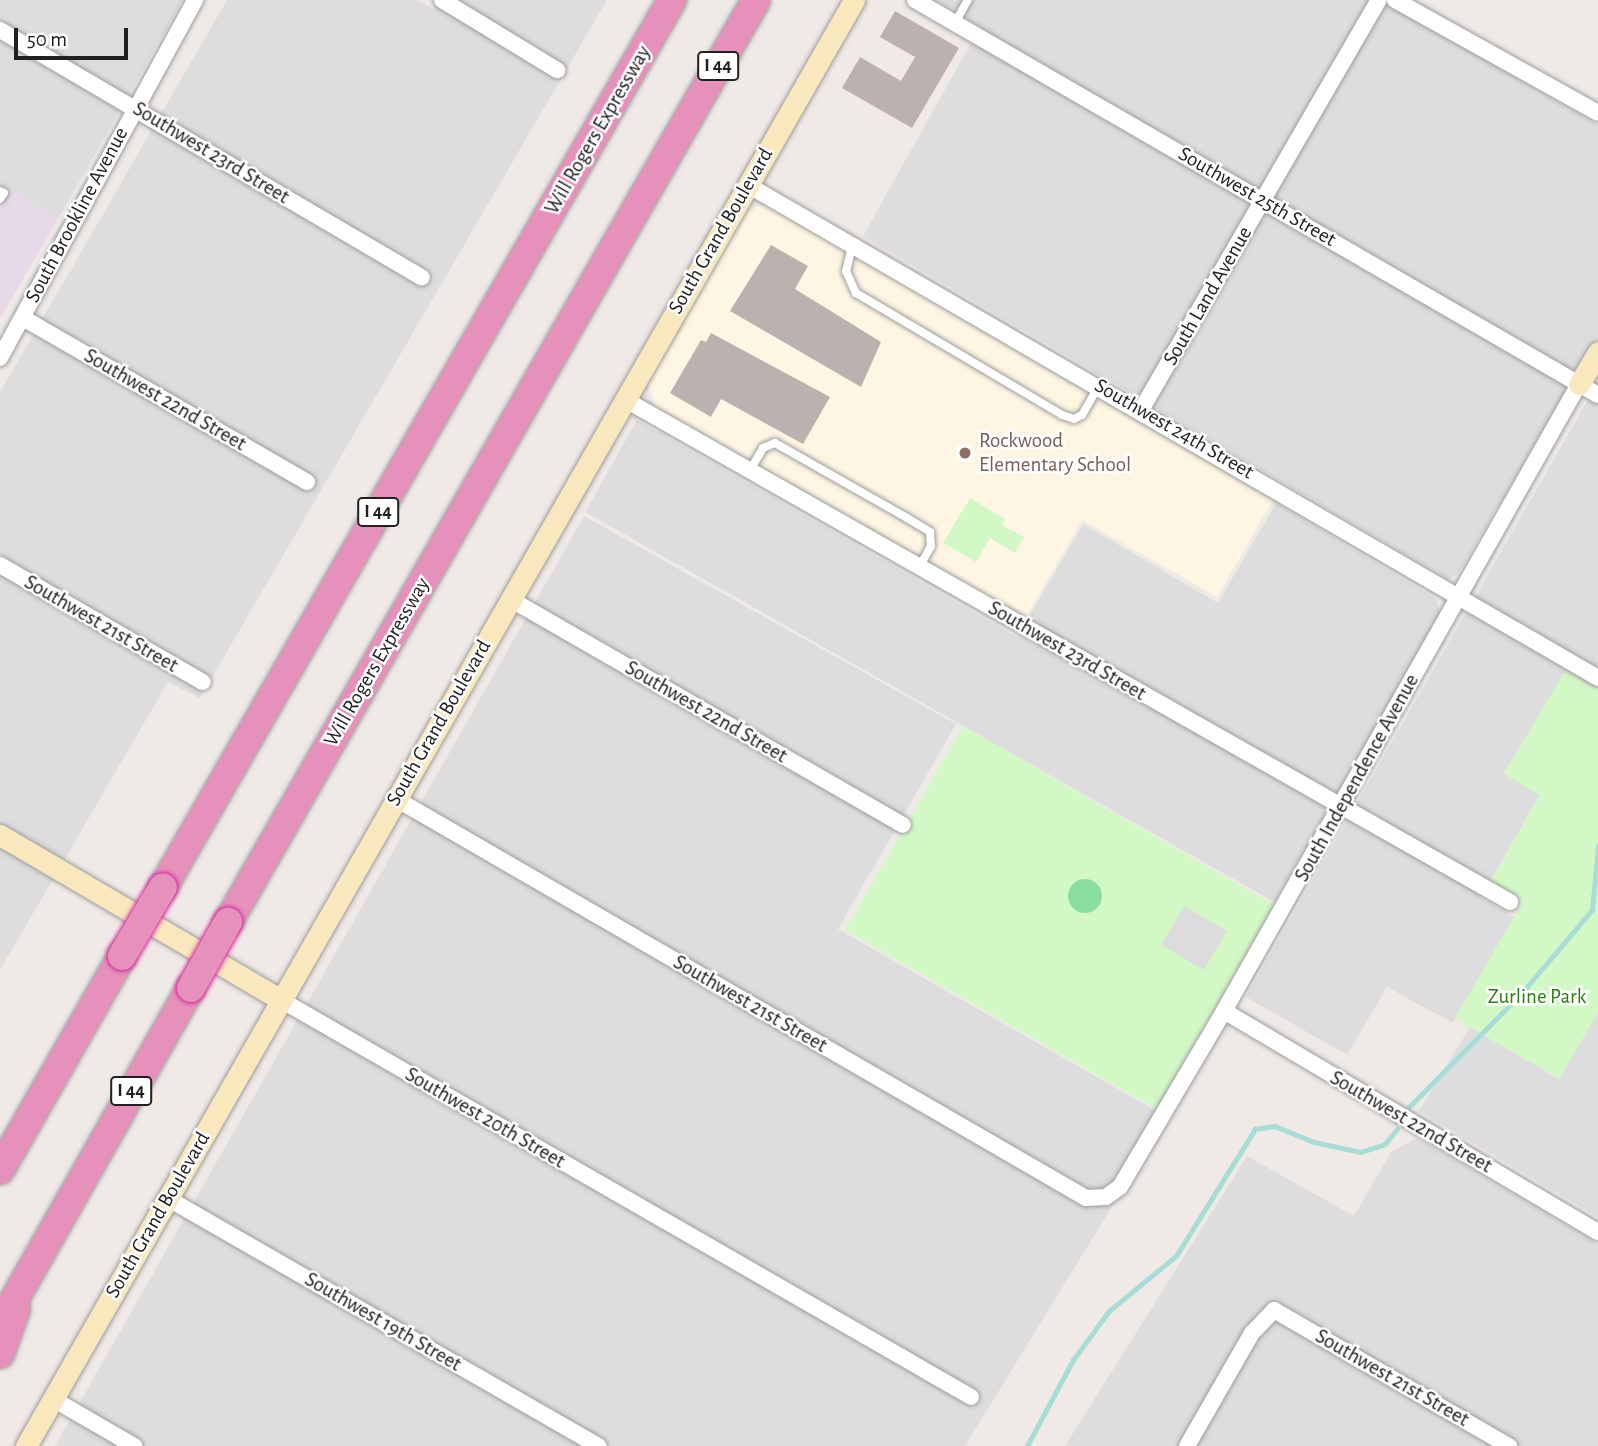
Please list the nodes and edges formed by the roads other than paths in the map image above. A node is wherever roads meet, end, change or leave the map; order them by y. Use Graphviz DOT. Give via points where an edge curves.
graph roads {
  1 [pos="195,0"];
  2 [pos="442,0"];
  3 [pos="673,0"];
  4 [pos="756,0"];
  5 [pos="854,0"];
  6 [pos="915,0"];
  7 [pos="968,0"];
  8 [pos="1379,0"];
  9 [pos="1395,0"];
  10 [pos="955,23"];
  11 [pos="0,30"];
  12 [pos="557,70"];
  13 [pos="133,107"];
  14 [pos="1598,113"];
  15 [pos="748,185"];
  16 [pos="0,191"];
  17 [pos="0,199"];
  18 [pos="1264,201"];
  19 [pos="852,243"];
  20 [pos="422,278"];
  21 [pos="23,318"];
  22 [pos="1598,352"];
  23 [pos="0,358"];
  24 [pos="1579,384"];
  25 [pos="1099,385"];
  26 [pos="1598,395"];
  27 [pos="624,399"];
  28 [pos="1142,410"];
  29 [pos="750,470"];
  30 [pos="307,482"];
  31 [pos="0,565"];
  32 [pos="919,568"];
  33 [pos="1459,595"];
  34 [pos="510,599"];
  35 [pos="1598,678"];
  36 [pos="202,682"];
  37 [pos="396,799"];
  38 [pos="1341,807"];
  39 [pos="903,825"];
  40 [pos="0,835"];
  41 [pos="1510,902"];
  42 [pos="281,1000"];
  43 [pos="1224,1011"];
  44 [pos="0,1170"];
  45 [pos="1106,1197"];
  46 [pos="167,1198"];
  47 [pos="1598,1232"];
  48 [pos="32,1263"];
  49 [pos="0,1325"];
  50 [pos="0,1354"];
  51 [pos="971,1397"];
  52 [pos="53,1399"];
  53 [pos="26,1446"];
  54 [pos="134,1446"];
  55 [pos="599,1446"];
  56 [pos="1187,1446"];
  57 [pos="1509,1446"];
  1 -- 13 [label="street, South Brookline Avenue"];
  2 -- 12 [label="street"];
  3 -- 44 [label="highway, Will Rogers Expressway / I 44, bridge"];
  4 -- 48 [label="highway, Will Rogers Expressway / I 44, bridge"];
  5 -- 15 [label="street, South Grand Boulevard"];
  6 -- 10 [label="street, Southwest 25th Street"];
  7 -- 10 [label="lane"];
  8 -- 18 [label="street, South Land Avenue"];
  9 -- 14 [label="street"];
  10 -- 18 [label="street, Southwest 25th Street"];
  11 -- 13 [label="street, Southwest 23rd Street"];
  13 -- 20 [label="street, Southwest 23rd Street"];
  13 -- 21 [label="street, South Brookline Avenue"];
  15 -- 19 [label="street, Southwest 24th Street"];
  15 -- 27 [label="street, South Grand Boulevard"];
  16 -- 17 [label="lane" via="4,193"];
  18 -- 24 [label="street, Southwest 25th Street"];
  18 -- 28 [label="street, South Land Avenue"];
  19 -- 25 [label="street, Southwest 24th Street"];
  19 -- 25 [label="lane" via="846,271 856,293 1062,415 1074,419 1082,415"];
  21 -- 23 [label="street, South Brookline Avenue"];
  21 -- 30 [label="street, Southwest 22nd Street"];
  22 -- 24 [label="street, South Independence Avenue"];
  24 -- 26 [label="street, Southwest 25th Street"];
  24 -- 33 [label="street, South Independence Avenue"];
  25 -- 28 [label="street, Southwest 24th Street"];
  27 -- 29 [label="street, Southwest 23rd Street"];
  27 -- 34 [label="street, South Grand Boulevard"];
  28 -- 33 [label="street, Southwest 24th Street"];
  29 -- 32 [label="street, Southwest 23rd Street"];
  29 -- 32 [label="lane" via="763,448 775,443 907,518 930,532 930,546"];
  31 -- 36 [label="street, Southwest 21st Street"];
  32 -- 38 [label="street, Southwest 23rd Street"];
  33 -- 35 [label="street, Southwest 24th Street"];
  33 -- 38 [label="street, South Independence Avenue"];
  34 -- 37 [label="street, South Grand Boulevard"];
  34 -- 39 [label="street, Southwest 22nd Street"];
  37 -- 42 [label="street, South Grand Boulevard"];
  37 -- 45 [label="street, Southwest 21st Street" via="1086,1198"];
  38 -- 41 [label="street, Southwest 23rd Street"];
  38 -- 43 [label="street, South Independence Avenue"];
  40 -- 42 [label="street, Southwest 20th Street"];
  42 -- 46 [label="street, South Grand Boulevard"];
  42 -- 51 [label="street, Southwest 20th Street"];
  43 -- 45 [label="street, South Independence Avenue" via="1120,1187"];
  43 -- 47 [label="street, Southwest 22nd Street"];
  46 -- 52 [label="street, South Grand Boulevard"];
  46 -- 55 [label="street, Southwest 19th Street"];
  48 -- 49 [label="highway, Will Rogers Expressway / I 44"];
  48 -- 50 [label="highway"];
  52 -- 53 [label="street, South Grand Boulevard"];
  52 -- 54 [label="street"];
  56 -- 57 [label="street, Southwest 21st Street" via="1252,1334 1274,1310"];
}
